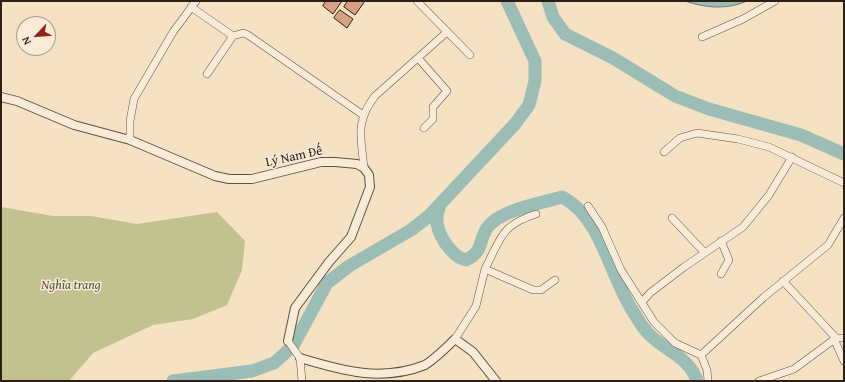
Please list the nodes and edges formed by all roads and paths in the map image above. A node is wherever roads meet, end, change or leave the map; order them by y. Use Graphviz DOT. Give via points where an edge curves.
graph roads {
  1 [pos="417,1"];
  2 [pos="775,1"];
  3 [pos="194,4"];
  4 [pos="447,32"];
  5 [pos="233,36"];
  6 [pos="702,37"];
  7 [pos="470,55"];
  8 [pos="418,58"];
  9 [pos="207,74"];
  10 [pos="1,97"];
  11 [pos="363,115"];
  12 [pos="424,128"];
  13 [pos="130,140"];
  14 [pos="664,152"];
  15 [pos="792,158"];
  16 [pos="364,168"];
  17 [pos="844,183"];
  18 [pos="588,206"];
  19 [pos="536,214"];
  20 [pos="672,218"];
  21 [pos="844,218"];
  22 [pos="721,241"];
  23 [pos="704,252"];
  24 [pos="485,268"];
  25 [pos="721,274"];
  26 [pos="555,280"];
  27 [pos="783,281"];
  28 [pos="642,302"];
  29 [pos="835,338"];
  30 [pos="844,338"];
  31 [pos="455,339"];
  32 [pos="288,341"];
  33 [pos="702,355"];
  34 [pos="300,358"];
  35 [pos="844,361"];
  36 [pos="302,381"];
  37 [pos="496,381"];
  38 [pos="708,381"];
  39 [pos="759,381"];
  1 -- 4 [label="street"];
  2 -- 6 [label="street"];
  3 -- 5 [label="street"];
  3 -- 13 [label="street" via="173,32 134,99"];
  4 -- 7 [label="street"];
  4 -- 8 [label="street"];
  5 -- 9 [label="street"];
  5 -- 11 [label="street" via="243,33 248,35"];
  8 -- 11 [label="street" via="375,96 366,106"];
  8 -- 12 [label="street" via="446,90 433,107 433,119"];
  10 -- 13 [label="street, Lý Nam Đế" via="74,125"];
  11 -- 16 [label="street" via="360,123"];
  13 -- 16 [label="street, Lý Nam Đế" via="229,179 252,179 321,162 349,162"];
  14 -- 15 [label="street" via="680,138 697,133 769,147"];
  15 -- 17 [label="street"];
  15 -- 22 [label="street" via="769,195 743,227"];
  16 -- 32 [label="street" via="369,175 370,187 351,237 328,262 295,308"];
  18 -- 28 [label="street" via="602,227 621,270"];
  19 -- 24 [label="street" via="510,225"];
  20 -- 23 [label="street"];
  21 -- 27 [label="street" via="828,245"];
  22 -- 23 [label="street"];
  22 -- 25 [label="street" via="729,260"];
  23 -- 28 [label="street"];
  24 -- 26 [label="street" via="533,290 541,290"];
  24 -- 31 [label="street" via="476,306"];
  27 -- 29 [label="street"];
  27 -- 33 [label="street"];
  28 -- 33 [label="street" via="654,322 675,343"];
  29 -- 30 [label="street"];
  29 -- 35 [label="street"];
  29 -- 39 [label="street" via="794,369"];
  31 -- 34 [label="street" via="425,365 405,374 384,379 359,377"];
  31 -- 37 [label="street" via="473,352"];
  32 -- 34 [label="street"];
  33 -- 38 [label="street"];
  34 -- 36 [label="street"];
}
